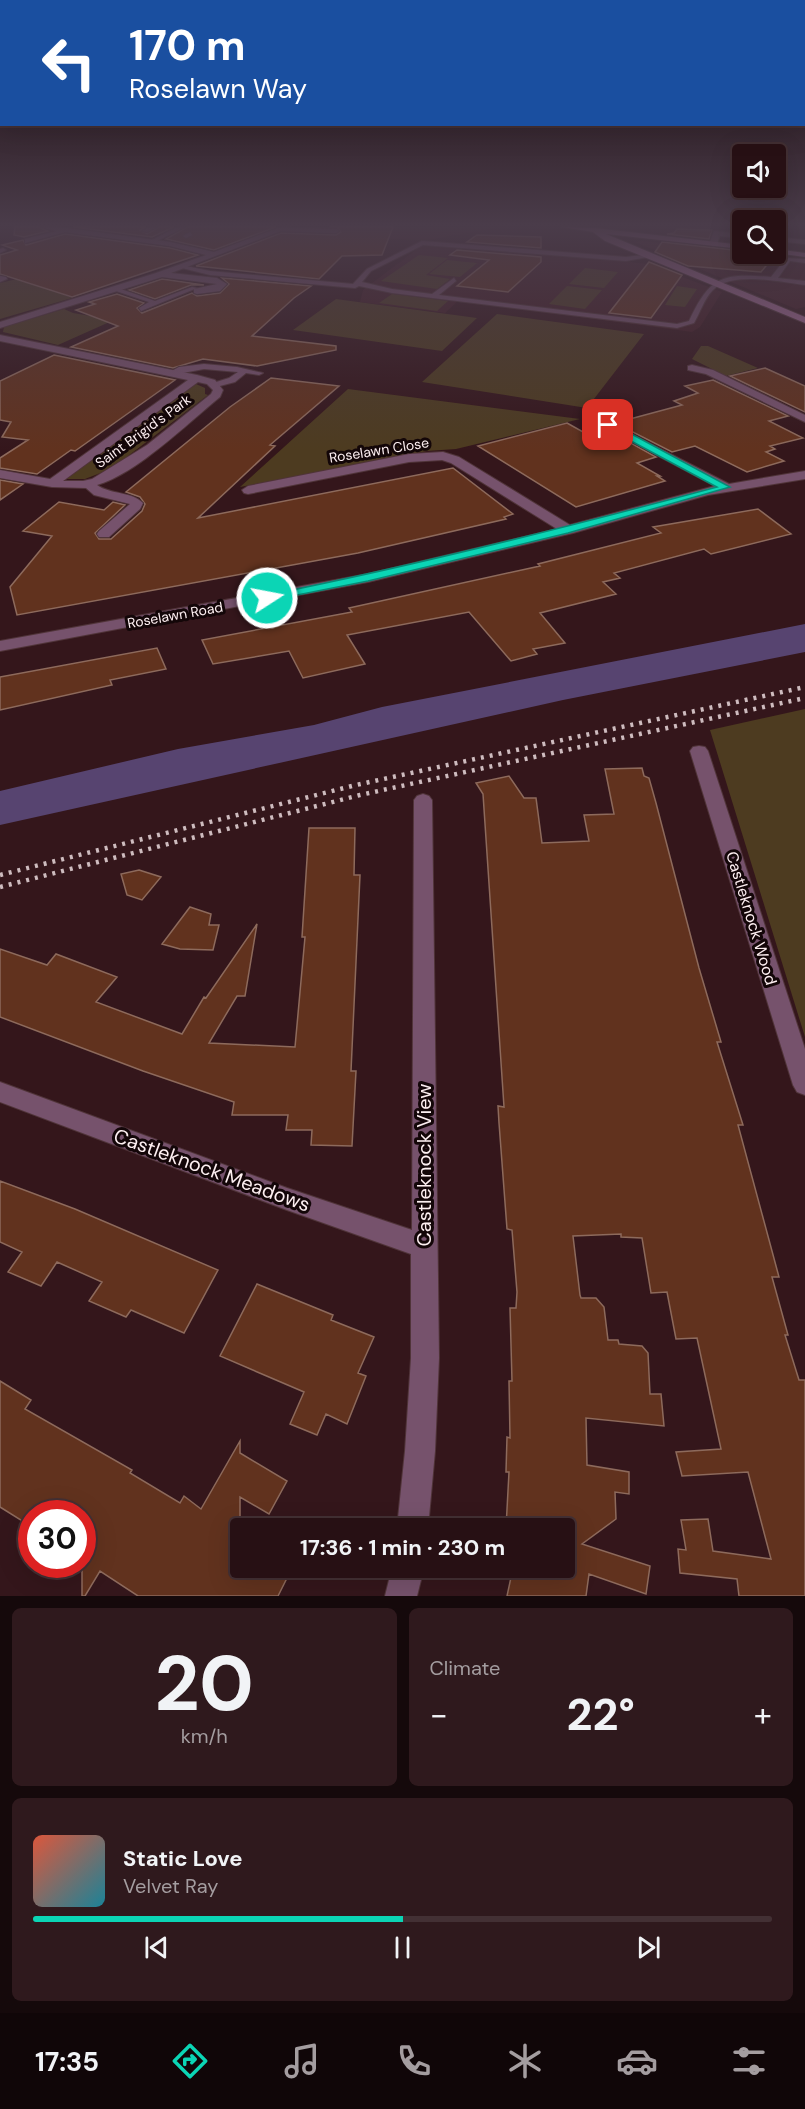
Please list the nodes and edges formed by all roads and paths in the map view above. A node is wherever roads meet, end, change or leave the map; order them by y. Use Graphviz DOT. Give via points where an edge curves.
graph roads {
  1 [pos="78,301"];
  2 [pos="159,301"];
  3 [pos="478,301"];
  4 [pos="703,301"];
  5 [pos="761,301"];
  6 [pos="152,304"];
  7 [pos="141,309"];
  8 [pos="805,320"];
  9 [pos="0,325"];
  10 [pos="0,338"];
  11 [pos="692,368"];
  12 [pos="244,371"];
  13 [pos="172,373"];
  14 [pos="259,373"];
  15 [pos="197,378"];
  16 [pos="216,385"];
  17 [pos="805,419"];
  18 [pos="608,425"];
  19 [pos="0,474"];
  20 [pos="805,475"];
  21 [pos="53,483"];
  22 [pos="89,484"];
  23 [pos="726,487"];
  24 [pos="248,490"];
  25 [pos="568,530"];
  26 [pos="104,534"];
  27 [pos="0,646"];
  28 [pos="699,751"];
  29 [pos="423,800"];
  30 [pos="805,1085"];
  31 [pos="0,1092"];
  32 [pos="424,1246"];
  33 [pos="413,1518"];
  34 [pos="406,1578"];
  35 [pos="401,1596"];
  1 -- 9 [label="street"];
  2 -- 6 [label="lane"];
  3 -- 4 [label="lane" via="677,326 692,322"];
  5 -- 8 [label="main road"];
  6 -- 7 [label="lane"];
  10 -- 13 [label="street, Saint Brigid's Park"];
  11 -- 17 [label="street" via="709,372"];
  12 -- 13 [label="lane" via="198,366"];
  12 -- 14 [label="lane"];
  12 -- 16 [label="lane"];
  13 -- 15 [label="street, Saint Brigid's Park"];
  15 -- 16 [label="street, Saint Brigid's Park"];
  15 -- 21 [label="street, Saint Brigid's Park"];
  16 -- 22 [label="street, Saint Brigid's Park" via="216,395 182,422 107,478"];
  18 -- 23 [label="street"];
  19 -- 21 [label="street, Saint Brigid's Park"];
  20 -- 23 [label="street, Roselawn Road"];
  21 -- 22 [label="street, Saint Brigid's Park"];
  22 -- 26 [label="street" via="96,492 136,503"];
  23 -- 25 [label="street, Roselawn Road"];
  24 -- 25 [label="street, Roselawn Close" via="409,458 443,456"];
  25 -- 27 [label="street, Roselawn Road" via="368,578"];
  28 -- 30 [label="street, Castleknock Wood"];
  29 -- 32 [label="street, Castleknock View"];
  31 -- 32 [label="street, Castleknock Meadows"];
  32 -- 33 [label="street, Castleknock View" via="425,1358"];
  34 -- 35 [label="street"];
}
